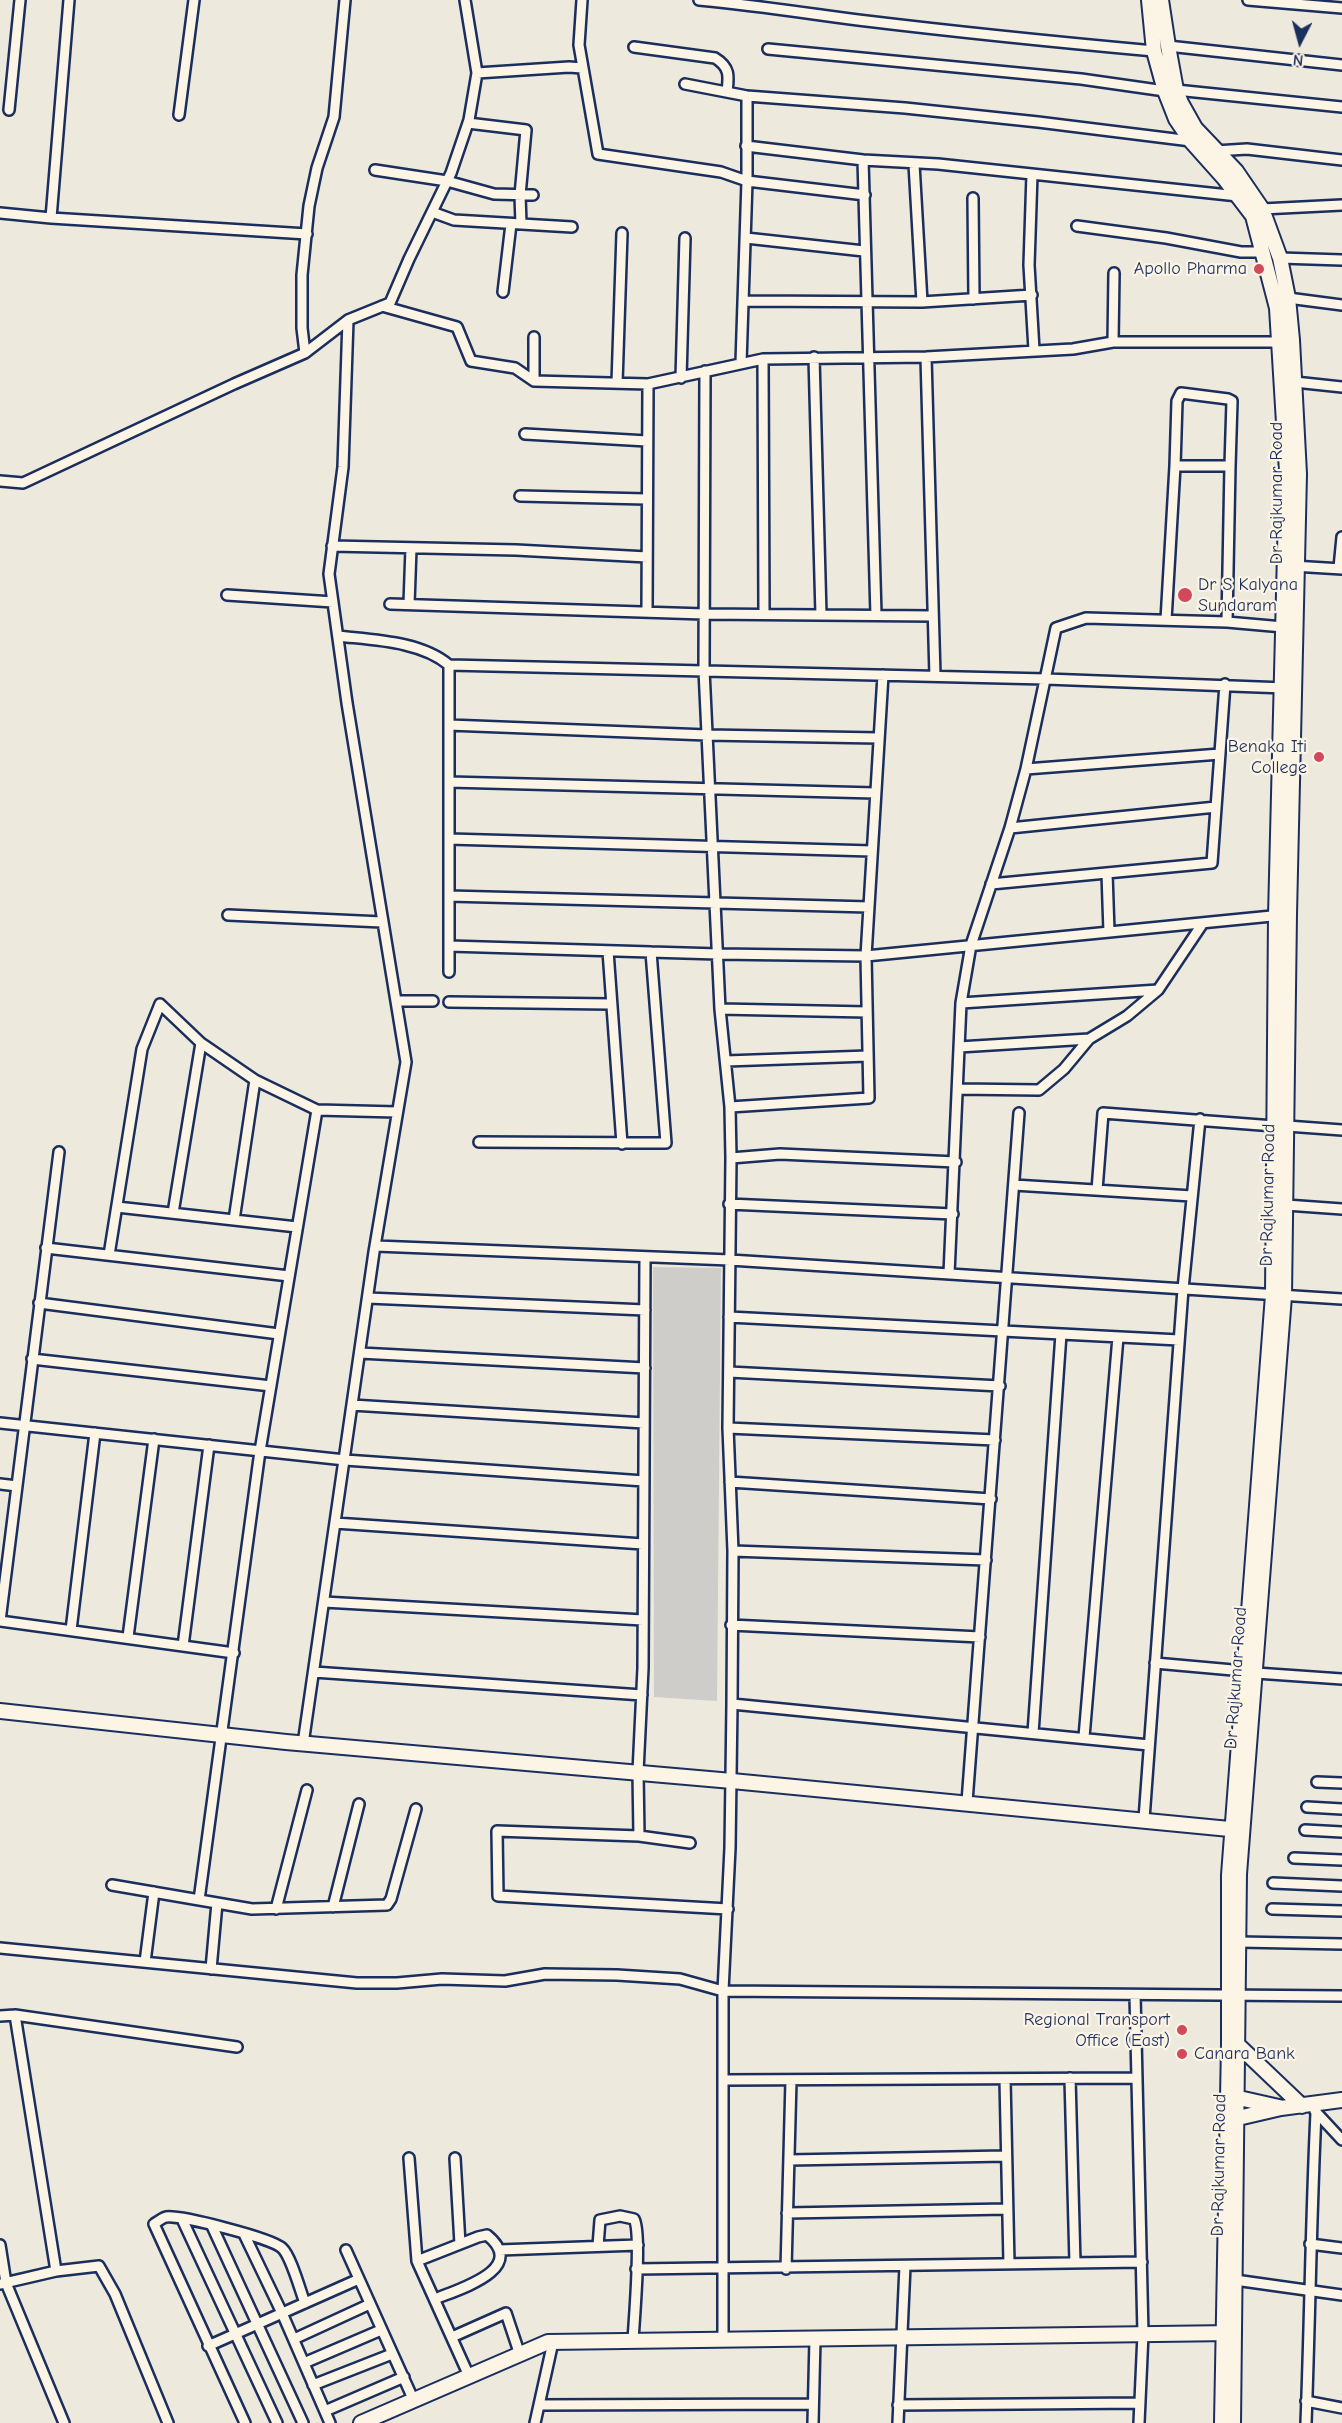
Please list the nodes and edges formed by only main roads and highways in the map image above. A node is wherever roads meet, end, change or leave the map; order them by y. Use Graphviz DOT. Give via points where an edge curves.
graph roads {
  1 [pos="1149,0"];
  2 [pos="1161,0"];
  3 [pos="1161,48"];
  4 [pos="1170,91"];
  5 [pos="1290,565"];
  6 [pos="1287,688"];
  7 [pos="1280,1126"];
  8 [pos="1278,1295"];
  9 [pos="0,1711"];
  10 [pos="1237,1829"];
  11 [pos="1233,1995"];
  12 [pos="1233,2045"];
  13 [pos="1233,2096"];
  14 [pos="1342,2100"];
  15 [pos="1281,2108"];
  16 [pos="1310,2108"];
  17 [pos="1233,2118"];
  18 [pos="1229,2333"];
  19 [pos="361,2423"];
  20 [pos="1222,2423"];
  21 [pos="1233,2423"];
  1 -- 3 [label="main road, Dr Rajkumar Road"];
  2 -- 3 [label="main road, Dr Rajkumar Road"];
  3 -- 4 [label="main road, Dr Rajkumar Road"];
  4 -- 5 [label="main road, Dr Rajkumar Road" via="1176,119 1253,216 1277,308"];
  4 -- 5 [label="main road, Dr Rajkumar Road" via="1262,209 1280,258 1288,298 1299,474"];
  5 -- 6 [label="main road, Dr Rajkumar Road"];
  5 -- 6 [label="main road, Dr Rajkumar Road" via="1283,627"];
  6 -- 7 [label="main road, Dr Rajkumar Road"];
  7 -- 8 [label="main road, Dr Rajkumar Road"];
  7 -- 8 [label="main road, Dr Rajkumar Road" via="1286,1205"];
  8 -- 10 [label="main road, Dr Rajkumar Road" via="1263,1553"];
  9 -- 10 [label="main road" via="303,1744"];
  10 -- 11 [label="main road, Dr Rajkumar Road" via="1240,1942"];
  10 -- 11 [label="main road, Dr Rajkumar Road" via="1229,1875"];
  11 -- 12 [label="main road, Dr Rajkumar Road"];
  12 -- 13 [label="main road, Dr Rajkumar Road"];
  12 -- 16 [label="main road"];
  13 -- 15 [label="main road"];
  13 -- 17 [label="main road, Dr Rajkumar Road"];
  14 -- 16 [label="main road"];
  15 -- 16 [label="main road"];
  15 -- 17 [label="main road"];
  17 -- 18 [label="main road, Dr Rajkumar Road"];
  17 -- 18 [label="main road, Dr Rajkumar Road" via="1235,2280"];
  18 -- 19 [label="main road" via="548,2343"];
  18 -- 20 [label="main road, Dr Rajkumar Road"];
  18 -- 21 [label="main road, Dr Rajkumar Road"];
}
